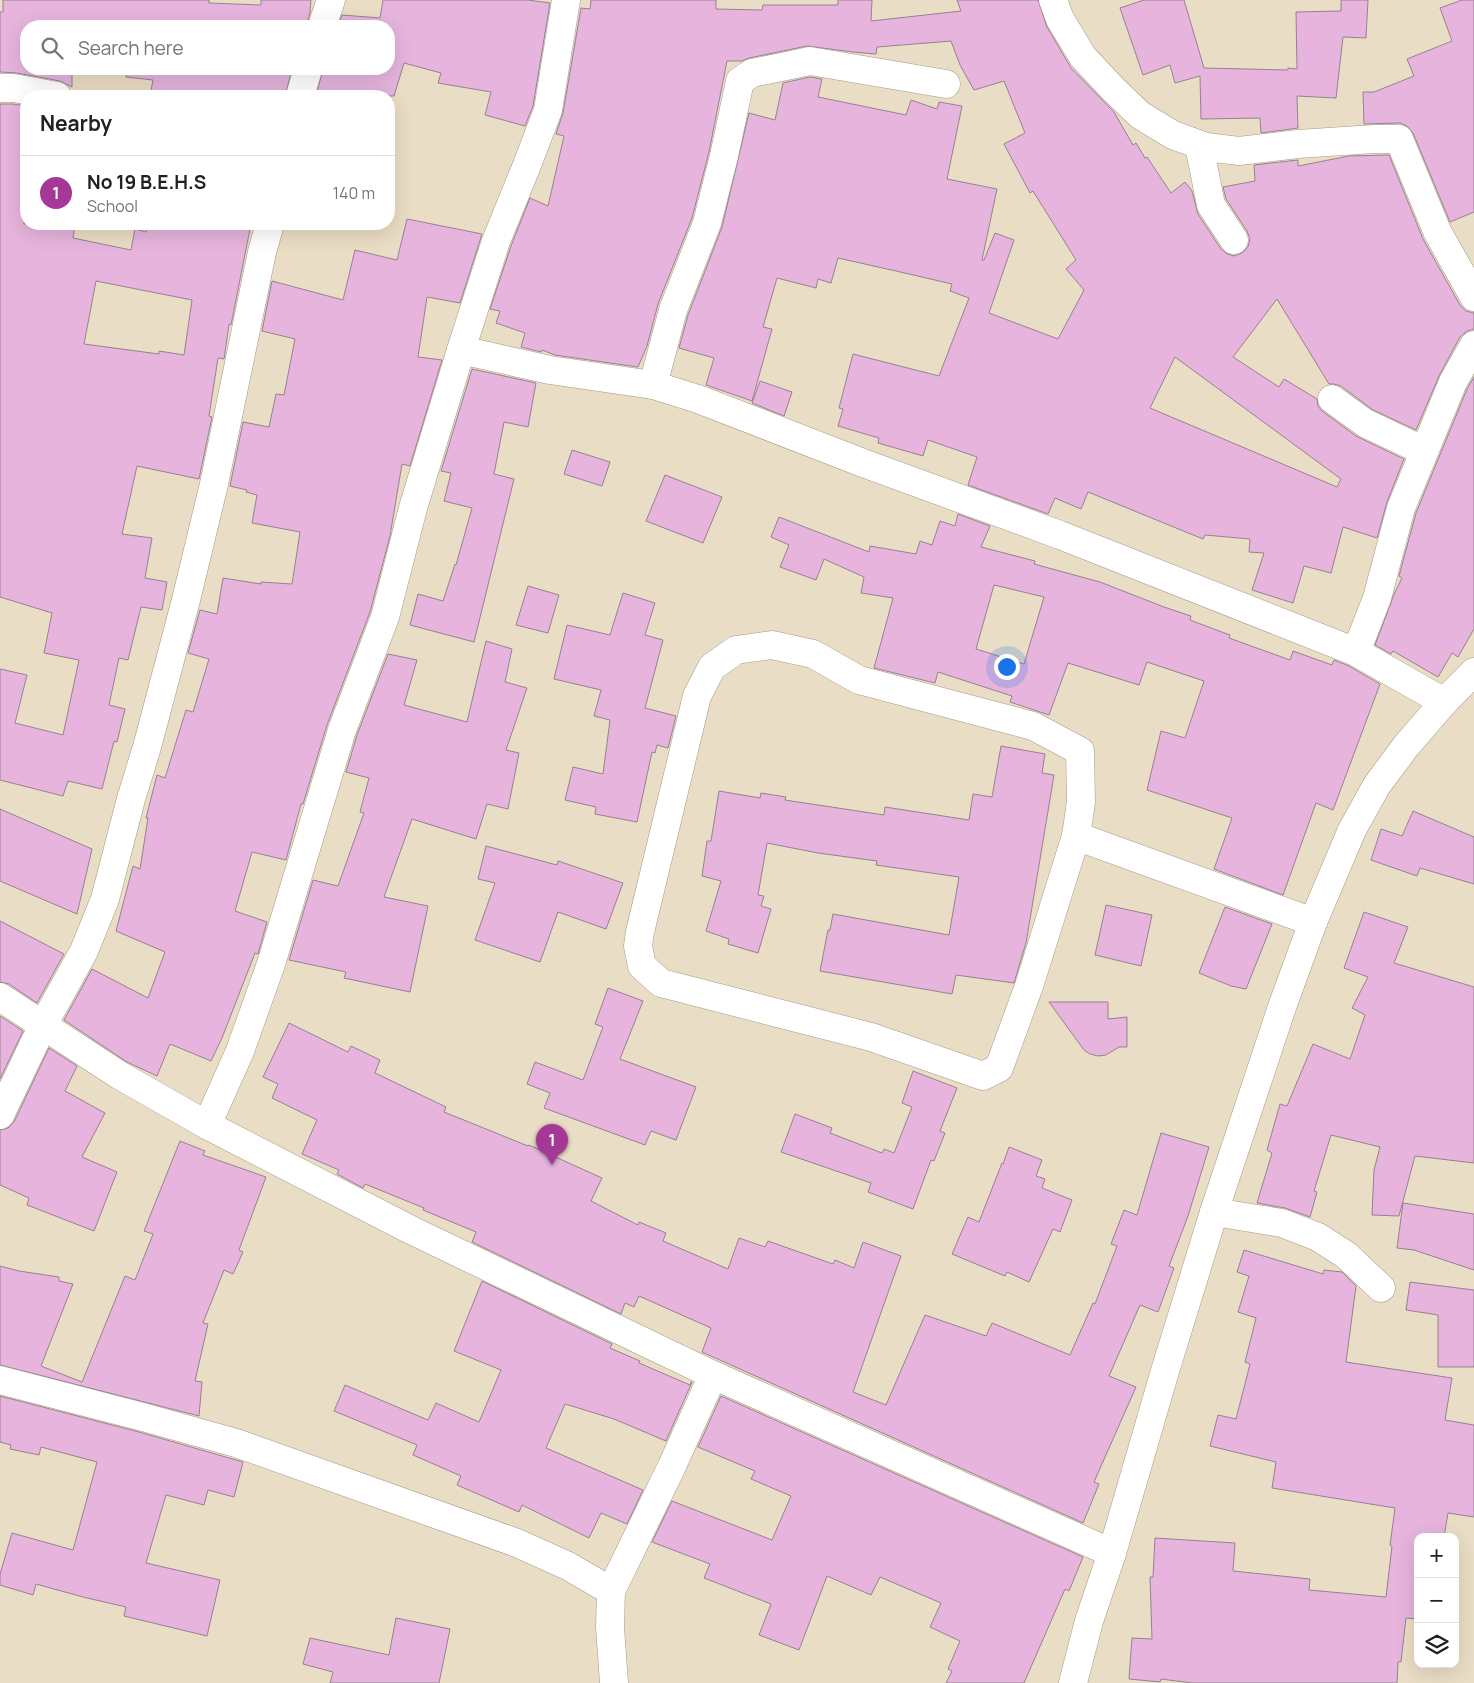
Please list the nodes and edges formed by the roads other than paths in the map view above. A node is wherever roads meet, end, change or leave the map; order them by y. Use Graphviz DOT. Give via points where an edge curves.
graph roads {
  1 [pos="331,0"];
  2 [pos="566,0"];
  3 [pos="1053,0"];
  4 [pos="324,20"];
  5 [pos="306,75"];
  6 [pos="946,84"];
  7 [pos="0,88"];
  8 [pos="25,90"];
  9 [pos="302,90"];
  10 [pos="1199,145"];
  11 [pos="268,230"];
  12 [pos="1234,240"];
  13 [pos="1474,297"];
  14 [pos="1474,345"];
  15 [pos="461,350"];
  16 [pos="653,385"];
  17 [pos="1332,399"];
  18 [pos="1424,451"];
  19 [pos="1356,652"];
  20 [pos="1474,672"];
  21 [pos="1444,702"];
  22 [pos="1076,836"];
  23 [pos="1313,922"];
  24 [pos="0,998"];
  25 [pos="43,1026"];
  26 [pos="0,1116"];
  27 [pos="207,1125"];
  28 [pos="1214,1212"];
  29 [pos="1381,1288"];
  30 [pos="713,1375"];
  31 [pos="0,1380"];
  32 [pos="1112,1553"];
  33 [pos="611,1591"];
  34 [pos="614,1683"];
  35 [pos="1073,1683"];
  1 -- 4 [label="street"];
  2 -- 15 [label="street" via="548,110 496,241"];
  3 -- 10 [label="street" via="1060,19 1083,57 1113,89 1140,115 1172,135"];
  5 -- 9 [label="street"];
  6 -- 16 [label="street" via="810,62 752,73 740,81 707,223 673,310"];
  7 -- 8 [label="street"];
  10 -- 12 [label="street" via="1211,205"];
  10 -- 13 [label="street" via="1238,151 1298,144 1398,140 1437,231"];
  11 -- 25 [label="street" via="186,600 105,899 84,951"];
  14 -- 18 [label="street" via="1452,382"];
  15 -- 16 [label="street" via="550,370"];
  15 -- 27 [label="street" via="413,508 385,617 342,730 271,964 240,1051"];
  16 -- 19 [label="street" via="1060,535"];
  17 -- 18 [label="street" via="1365,423"];
  18 -- 19 [label="street" via="1401,508 1377,598"];
  19 -- 21 [label="street"];
  20 -- 21 [label="street"];
  21 -- 23 [label="street" via="1377,785 1352,830"];
  22 -- 22 [label="street" via="1029,986 999,1068 983,1076 871,1037 661,983 642,966 638,946 640,932 697,696 712,668 736,650 772,645 813,654 859,680 1033,726 1080,751 1082,802"];
  22 -- 23 [label="street"];
  23 -- 28 [label="street"];
  24 -- 25 [label="street"];
  25 -- 26 [label="street"];
  25 -- 27 [label="street"];
  27 -- 30 [label="street" via="411,1230"];
  28 -- 29 [label="street" via="1282,1223 1318,1237 1346,1255"];
  28 -- 32 [label="street"];
  30 -- 32 [label="street"];
  30 -- 33 [label="street"];
  31 -- 33 [label="street" via="236,1443 517,1543 568,1566"];
  32 -- 35 [label="street"];
  33 -- 34 [label="street"];
}
